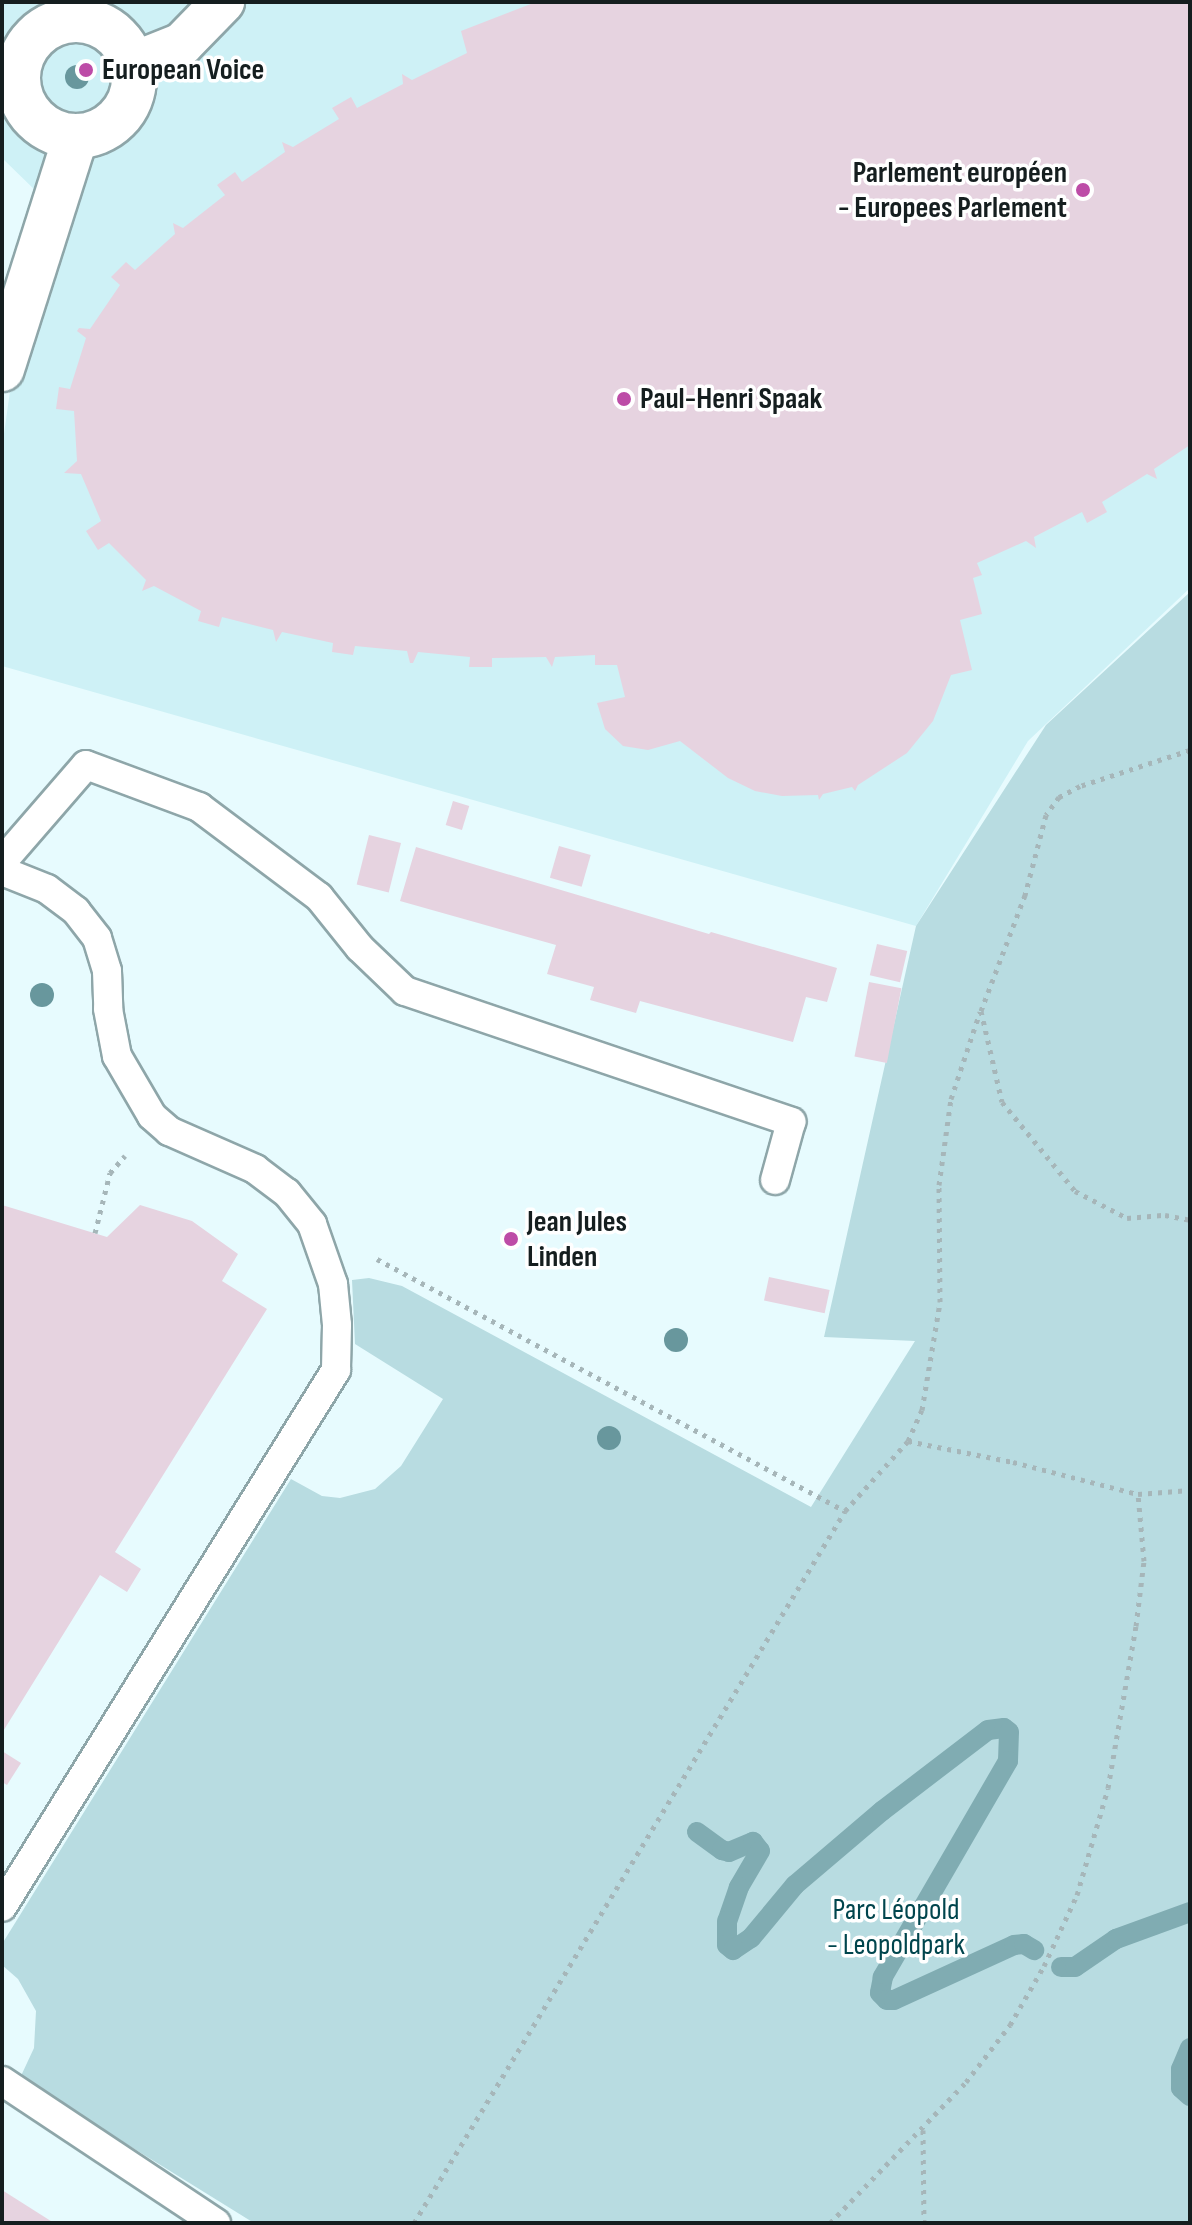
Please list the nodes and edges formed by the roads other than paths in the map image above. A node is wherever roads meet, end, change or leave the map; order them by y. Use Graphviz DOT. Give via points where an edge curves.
graph roads {
  1 [pos="223,2"];
  2 [pos="102,12"];
  3 [pos="132,64"];
  4 [pos="10,89"];
  5 [pos="76,136"];
  6 [pos="2,369"];
  7 [pos="2,862"];
  8 [pos="2,871"];
  9 [pos="775,1180"];
  10 [pos="2,1907"];
  11 [pos="2,2081"];
  12 [pos="216,2223"];
  1 -- 3 [label="street" via="182,44"];
  2 -- 3 [label="street"];
  2 -- 4 [label="street" via="38,34"];
  3 -- 5 [label="street" via="127,107 105,128"];
  4 -- 5 [label="street" via="39,122"];
  5 -- 6 [label="street"];
  7 -- 9 [label="lane" via="86,765 199,807 319,897 360,948 405,991 791,1122"];
  8 -- 10 [label="lane" via="47,889 76,911 97,938 107,971 117,1056 152,1116 169,1131 255,1169 287,1193 312,1224 333,1284 336,1370"];
  11 -- 12 [label="lane"];
}
